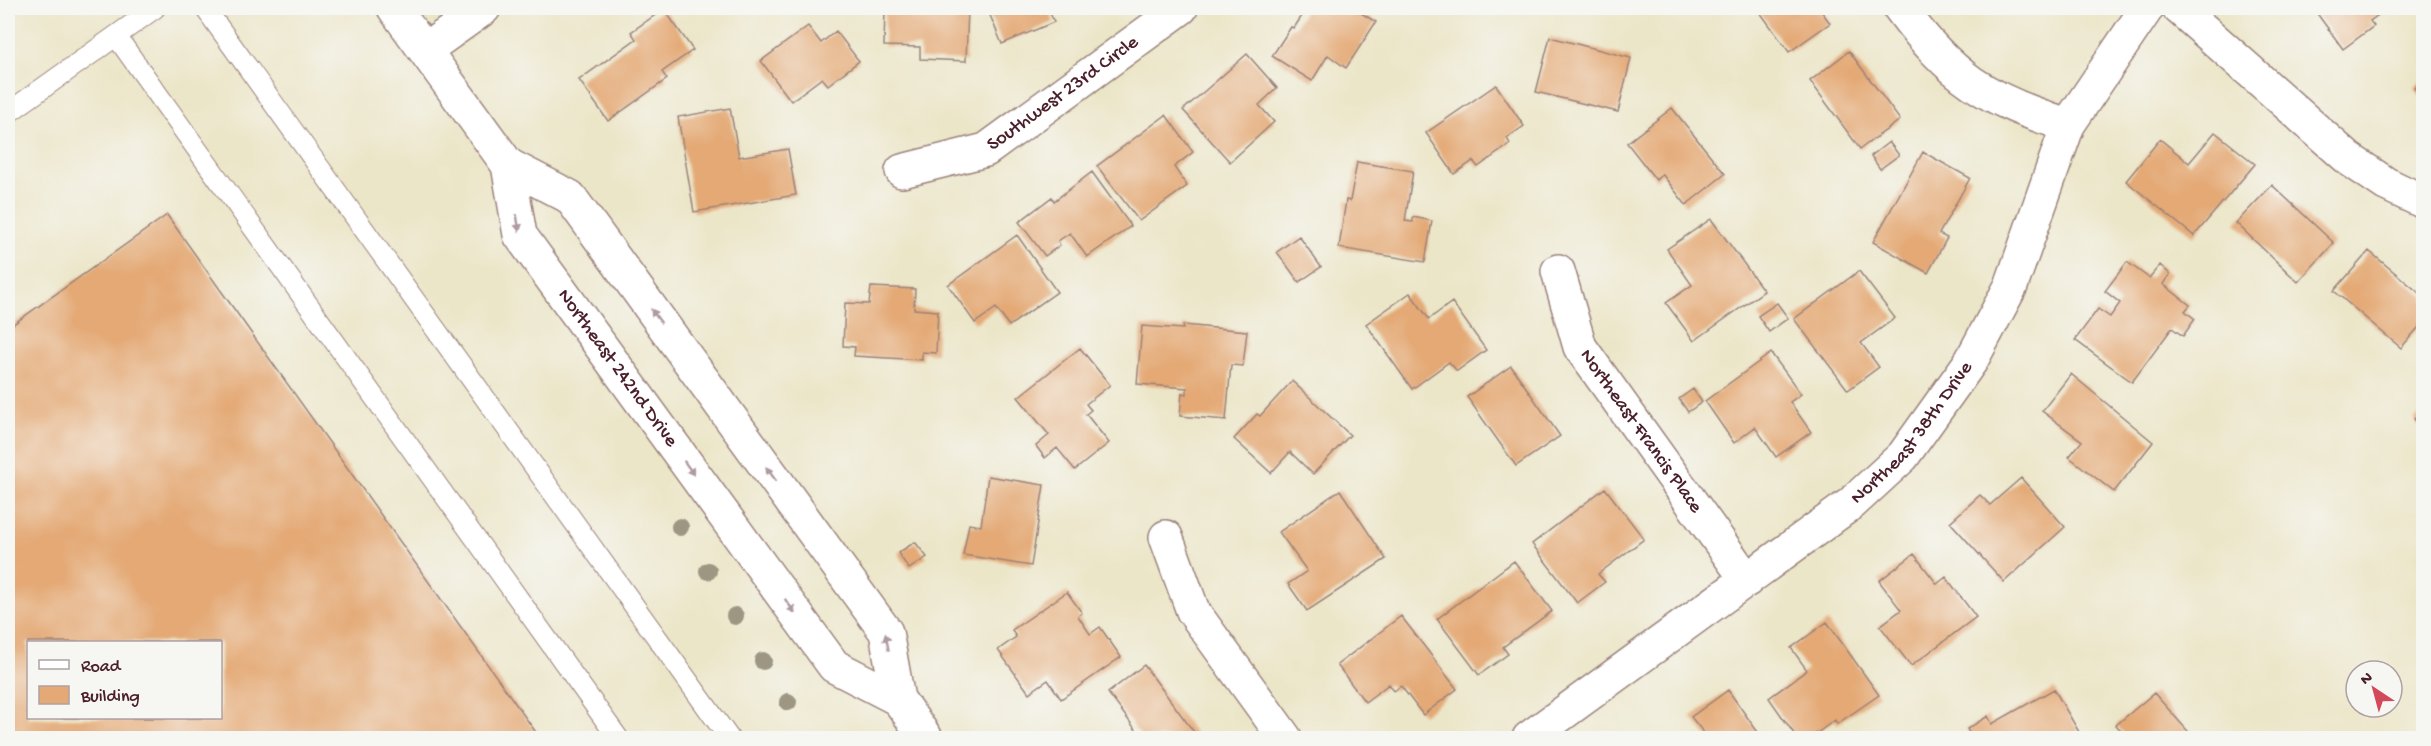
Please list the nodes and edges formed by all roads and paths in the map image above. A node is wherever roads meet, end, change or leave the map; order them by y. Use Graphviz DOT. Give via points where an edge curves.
graph roads {
  1 [pos="155,8"];
  2 [pos="205,8"];
  3 [pos="394,8"];
  4 [pos="484,8"];
  5 [pos="1181,8"];
  6 [pos="1900,8"];
  7 [pos="2147,8"];
  8 [pos="2179,8"];
  9 [pos="116,36"];
  10 [pos="425,50"];
  11 [pos="8,113"];
  12 [pos="2068,125"];
  13 [pos="508,165"];
  14 [pos="902,171"];
  15 [pos="2424,202"];
  16 [pos="1558,271"];
  17 [pos="1166,537"];
  18 [pos="1747,580"];
  19 [pos="897,699"];
  20 [pos="618,738"];
  21 [pos="729,738"];
  22 [pos="926,738"];
  23 [pos="1285,738"];
  24 [pos="1529,738"];
  1 -- 9 [label="lane"];
  2 -- 21 [label="lane"];
  3 -- 10 [label="main road, Northeast 242nd Drive"];
  4 -- 10 [label="main road"];
  5 -- 14 [label="main road, Southwest 23rd Circle" via="986,150"];
  6 -- 12 [label="main road" via="1955,72 2025,112"];
  7 -- 12 [label="main road, Northeast 38th Drive"];
  8 -- 15 [label="main road" via="2349,159 2386,184"];
  9 -- 11 [label="lane"];
  9 -- 20 [label="lane"];
  10 -- 13 [label="main road, Northeast 242nd Drive"];
  12 -- 18 [label="main road, Northeast 38th Drive" via="2011,286 1971,361 1903,456 1852,503"];
  13 -- 19 [label="main road, Northeast 242nd Drive, one-way" via="520,235 756,559 834,666"];
  19 -- 13 [label="main road, Northeast 242nd Drive, one-way" via="886,632 570,196"];
  16 -- 18 [label="main road, Northeast Francis Place" via="1580,347"];
  17 -- 23 [label="main road" via="1193,611"];
  18 -- 24 [label="main road, Northeast 38th Drive"];
  19 -- 22 [label="main road"];
}
